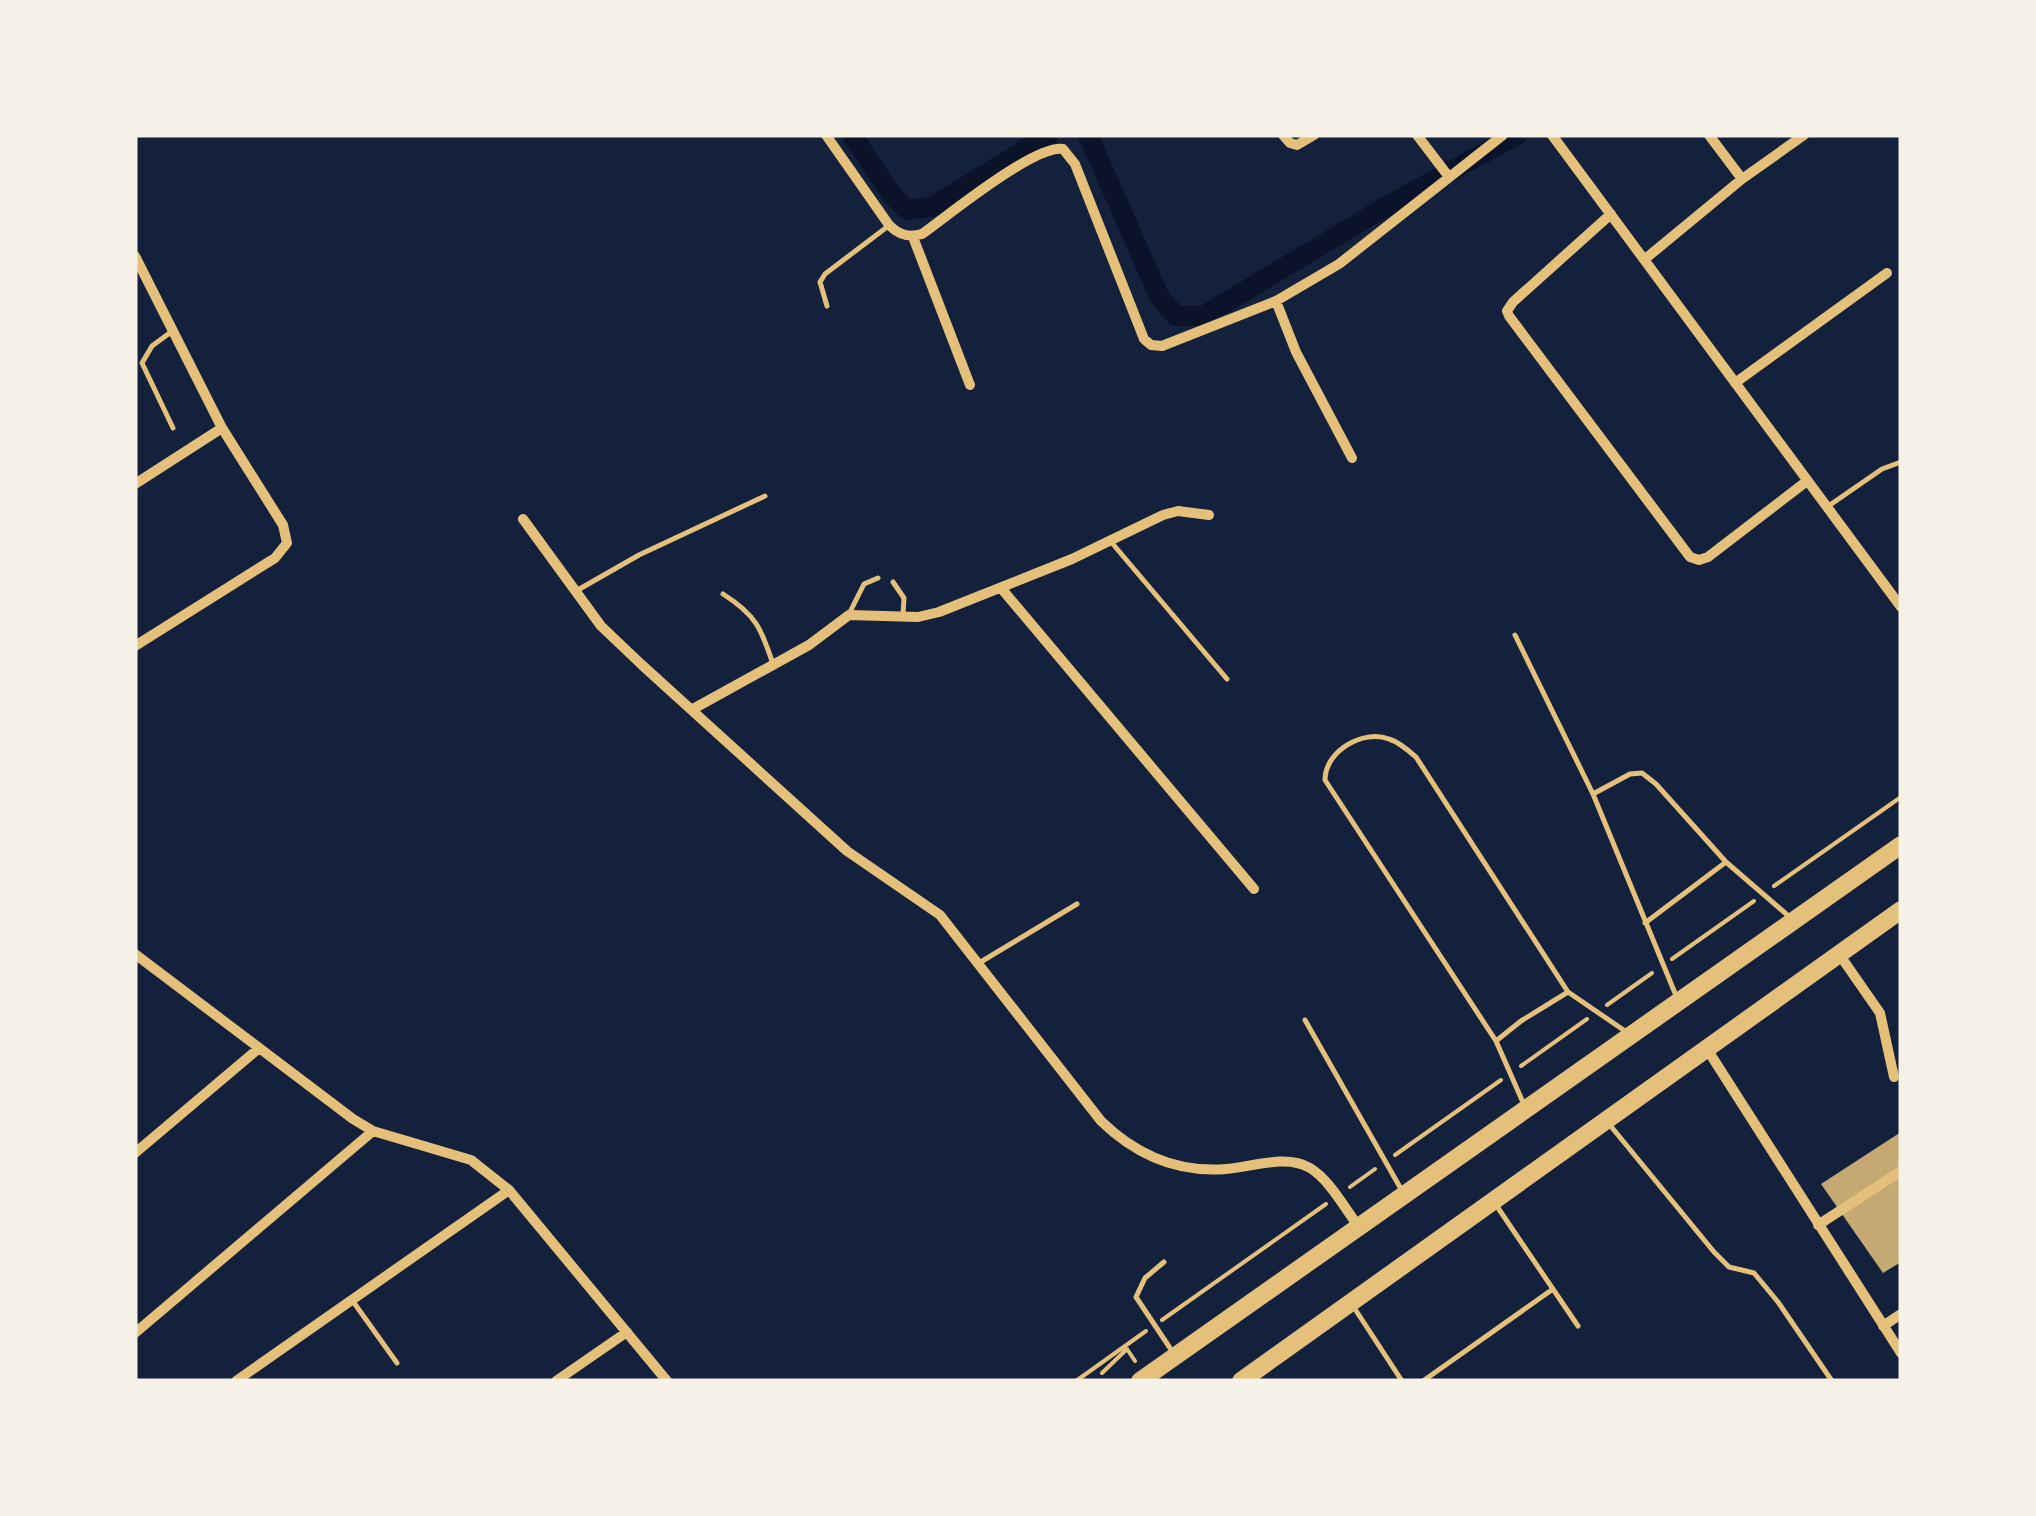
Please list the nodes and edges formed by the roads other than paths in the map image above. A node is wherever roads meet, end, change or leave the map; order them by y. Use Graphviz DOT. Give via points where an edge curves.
graph roads {
  1 [pos="826,135"];
  2 [pos="1283,135"];
  3 [pos="1314,135"];
  4 [pos="1417,135"];
  5 [pos="1503,135"];
  6 [pos="1552,135"];
  7 [pos="1709,135"];
  8 [pos="1804,135"];
  9 [pos="1449,177"];
  10 [pos="1742,179"];
  11 [pos="1611,214"];
  12 [pos="890,225"];
  13 [pos="913,236"];
  14 [pos="135,256"];
  15 [pos="1645,258"];
  16 [pos="1887,273"];
  17 [pos="1276,301"];
  18 [pos="827,306"];
  19 [pos="174,330"];
  20 [pos="1735,383"];
  21 [pos="970,385"];
  22 [pos="173,428"];
  23 [pos="222,428"];
  24 [pos="1352,458"];
  25 [pos="1901,462"];
  26 [pos="1807,481"];
  27 [pos="135,484"];
  28 [pos="765,496"];
  29 [pos="1827,507"];
  30 [pos="1209,515"];
  31 [pos="523,519"];
  32 [pos="1110,540"];
  33 [pos="878,578"];
  34 [pos="893,582"];
  35 [pos="1001,588"];
  36 [pos="575,592"];
  37 [pos="723,594"];
  38 [pos="1901,607"];
  39 [pos="850,615"];
  40 [pos="903,616"];
  41 [pos="1515,636"];
  42 [pos="135,646"];
  43 [pos="774,664"];
  44 [pos="1228,680"];
  45 [pos="694,708"];
  46 [pos="1593,794"];
  47 [pos="1901,845"];
  48 [pos="1726,862"];
  49 [pos="1254,889"];
  50 [pos="1077,904"];
  51 [pos="1901,910"];
  52 [pos="1794,921"];
  53 [pos="1645,923"];
  54 [pos="135,954"];
  55 [pos="1839,954"];
  56 [pos="979,962"];
  57 [pos="148,964"];
  58 [pos="135,975"];
  59 [pos="1568,992"];
  60 [pos="1678,1003"];
  61 [pos="1304,1020"];
  62 [pos="1632,1036"];
  63 [pos="1496,1040"];
  64 [pos="1706,1048"];
  65 [pos="258,1049"];
  66 [pos="1894,1077"];
  67 [pos="1526,1109"];
  68 [pos="1607,1122"];
  69 [pos="372,1131"];
  70 [pos="135,1153"];
  71 [pos="1901,1172"];
  72 [pos="509,1190"];
  73 [pos="1404,1196"];
  74 [pos="1494,1203"];
  75 [pos="1818,1225"];
  76 [pos="1360,1228"];
  77 [pos="1164,1262"];
  78 [pos="1554,1289"];
  79 [pos="352,1300"];
  80 [pos="1352,1304"];
  81 [pos="1901,1314"];
  82 [pos="1578,1326"];
  83 [pos="1882,1326"];
  84 [pos="627,1332"];
  85 [pos="135,1334"];
  86 [pos="1901,1353"];
  87 [pos="1176,1356"];
  88 [pos="397,1362"];
  89 [pos="254,1370"];
  90 [pos="236,1381"];
  91 [pos="262,1381"];
  92 [pos="556,1381"];
  93 [pos="667,1381"];
  94 [pos="1140,1381"];
  95 [pos="1241,1381"];
  96 [pos="1402,1381"];
  97 [pos="1423,1381"];
  98 [pos="1832,1381"];
  1 -- 12 [label="street"];
  2 -- 3 [label="street" via="1298,145"];
  4 -- 9 [label="street"];
  5 -- 9 [label="street"];
  6 -- 11 [label="street"];
  7 -- 10 [label="street"];
  8 -- 10 [label="street"];
  9 -- 17 [label="street" via="1339,264"];
  10 -- 15 [label="street"];
  11 -- 15 [label="street"];
  11 -- 26 [label="street" via="1512,302 1509,316 1690,558 1708,556"];
  12 -- 13 [label="street"];
  12 -- 18 [label="lane" via="825,274 820,282"];
  13 -- 17 [label="street" via="1047,149 1064,149 1136,322 1152,344 1181,340"];
  13 -- 21 [label="street"];
  14 -- 19 [label="street"];
  15 -- 20 [label="street"];
  16 -- 20 [label="street"];
  17 -- 24 [label="street"];
  19 -- 22 [label="lane" via="142,363"];
  19 -- 23 [label="street"];
  20 -- 26 [label="street"];
  23 -- 27 [label="street"];
  23 -- 42 [label="street" via="283,525 287,543 274,558"];
  25 -- 29 [label="lane"];
  26 -- 29 [label="street"];
  28 -- 36 [label="lane"];
  29 -- 38 [label="street"];
  30 -- 32 [label="street" via="1178,511"];
  31 -- 36 [label="street"];
  32 -- 35 [label="street"];
  32 -- 44 [label="lane"];
  33 -- 39 [label="lane" via="864,584"];
  34 -- 40 [label="lane" via="904,598"];
  35 -- 40 [label="street" via="939,612"];
  35 -- 49 [label="street"];
  36 -- 45 [label="street" via="601,626"];
  37 -- 43 [label="lane" via="758,622"];
  39 -- 40 [label="street"];
  39 -- 43 [label="street"];
  41 -- 46 [label="lane"];
  43 -- 45 [label="street"];
  45 -- 56 [label="street" via="847,851 940,915"];
  46 -- 48 [label="lane" via="1642,773"];
  46 -- 53 [label="lane"];
  47 -- 52 [label="main road"];
  48 -- 52 [label="lane"];
  48 -- 53 [label="lane"];
  50 -- 56 [label="lane"];
  51 -- 55 [label="main road"];
  52 -- 60 [label="main road"];
  53 -- 60 [label="lane"];
  54 -- 57 [label="street"];
  55 -- 64 [label="main road"];
  55 -- 66 [label="street" via="1880,1013"];
  56 -- 76 [label="street" via="1124,1144 1174,1166 1306,1166"];
  57 -- 58 [label="street"];
  57 -- 65 [label="street"];
  59 -- 62 [label="lane"];
  59 -- 63 [label="lane"];
  59 -- 63 [label="lane" via="1416,757 1386,737 1344,747 1324,768 1324,780"];
  60 -- 62 [label="main road"];
  61 -- 73 [label="lane"];
  62 -- 67 [label="main road"];
  63 -- 67 [label="lane"];
  64 -- 68 [label="main road"];
  64 -- 75 [label="street"];
  65 -- 69 [label="street"];
  65 -- 70 [label="street"];
  67 -- 73 [label="main road"];
  68 -- 74 [label="main road"];
  68 -- 98 [label="lane" via="1728,1267 1754,1272"];
  69 -- 72 [label="street" via="461,1156"];
  69 -- 85 [label="street"];
  71 -- 75 [label="street"];
  72 -- 79 [label="street"];
  72 -- 84 [label="street"];
  73 -- 76 [label="main road"];
  74 -- 78 [label="lane"];
  74 -- 80 [label="main road"];
  75 -- 83 [label="street"];
  76 -- 87 [label="main road"];
  77 -- 87 [label="lane" via="1136,1296"];
  78 -- 82 [label="lane"];
  78 -- 97 [label="lane"];
  79 -- 88 [label="lane"];
  79 -- 89 [label="street"];
  80 -- 95 [label="main road"];
  80 -- 96 [label="lane"];
  81 -- 83 [label="street"];
  83 -- 86 [label="street"];
  84 -- 92 [label="street"];
  84 -- 93 [label="street"];
  87 -- 94 [label="main road"];
  89 -- 90 [label="street"];
  89 -- 91 [label="street"];
}
